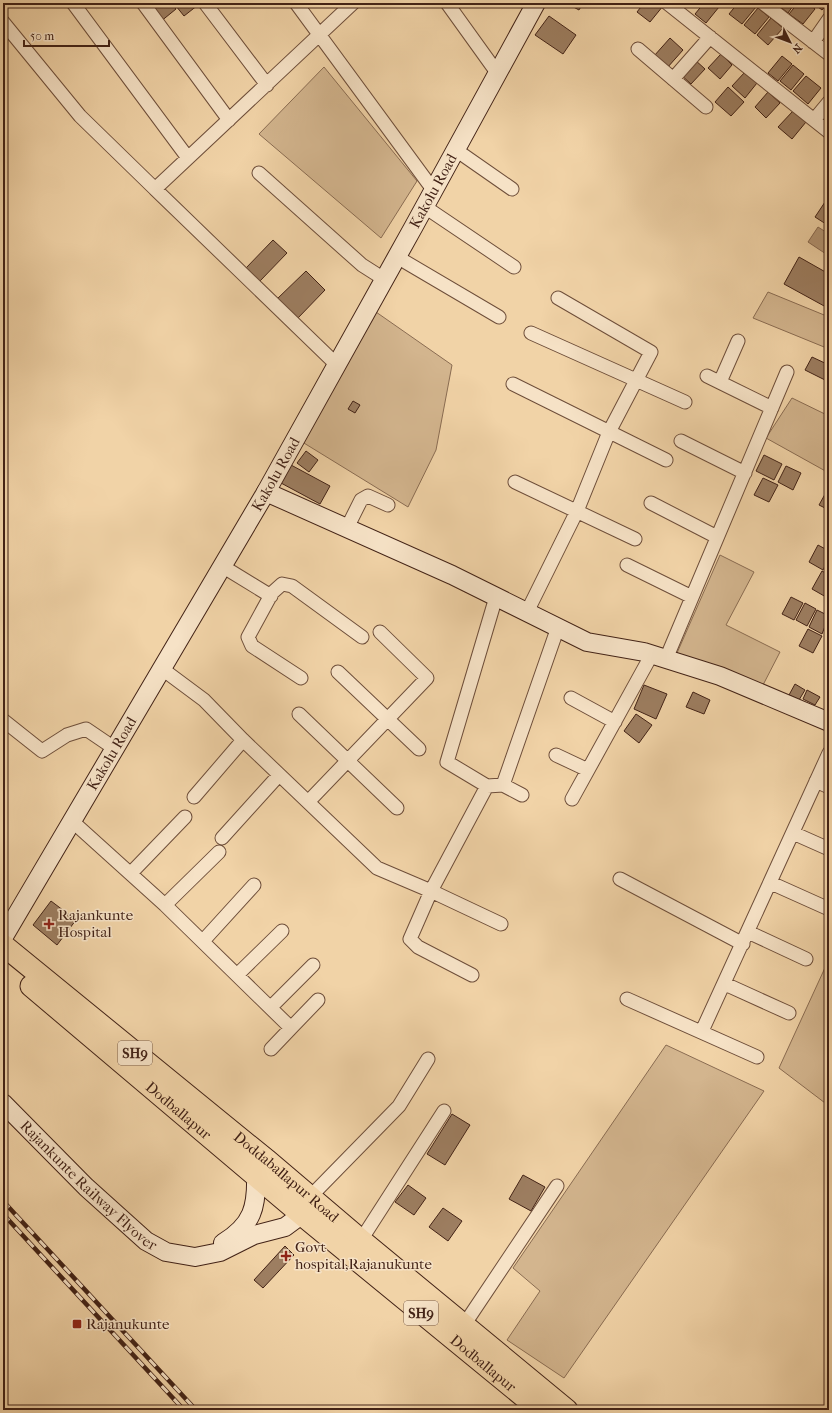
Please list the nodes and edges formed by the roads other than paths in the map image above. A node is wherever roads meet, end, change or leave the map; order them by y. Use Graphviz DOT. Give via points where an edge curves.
graph roads {
  1 [pos="73,3"];
  2 [pos="143,3"];
  3 [pos="205,3"];
  4 [pos="296,3"];
  5 [pos="447,3"];
  6 [pos="536,3"];
  7 [pos="667,3"];
  8 [pos="763,3"];
  9 [pos="349,4"];
  10 [pos="829,19"];
  11 [pos="3,22"];
  12 [pos="319,36"];
  13 [pos="710,37"];
  14 [pos="813,42"];
  15 [pos="638,49"];
  16 [pos="829,54"];
  17 [pos="498,74"];
  18 [pos="673,79"];
  19 [pos="267,85"];
  20 [pos="829,102"];
  21 [pos="706,106"];
  22 [pos="229,120"];
  23 [pos="814,120"];
  24 [pos="829,132"];
  25 [pos="456,150"];
  26 [pos="188,158"];
  27 [pos="259,173"];
  28 [pos="155,189"];
  29 [pos="512,189"];
  30 [pos="434,191"];
  31 [pos="425,207"];
  32 [pos="397,257"];
  33 [pos="514,267"];
  34 [pos="384,279"];
  35 [pos="558,298"];
  36 [pos="499,317"];
  37 [pos="531,333"];
  38 [pos="738,342"];
  39 [pos="337,365"];
  40 [pos="787,372"];
  41 [pos="707,376"];
  42 [pos="637,381"];
  43 [pos="720,382"];
  44 [pos="513,384"];
  45 [pos="685,402"];
  46 [pos="772,408"];
  47 [pos="609,432"];
  48 [pos="681,441"];
  49 [pos="666,460"];
  50 [pos="745,473"];
  51 [pos="515,482"];
  52 [pos="266,492"];
  53 [pos="651,503"];
  54 [pos="388,505"];
  55 [pos="577,511"];
  56 [pos="347,528"];
  57 [pos="717,537"];
  58 [pos="635,539"];
  59 [pos="627,565"];
  60 [pos="222,566"];
  61 [pos="271,596"];
  62 [pos="496,597"];
  63 [pos="692,597"];
  64 [pos="527,612"];
  65 [pos="558,627"];
  66 [pos="380,632"];
  67 [pos="362,637"];
  68 [pos="659,657"];
  69 [pos="162,668"];
  70 [pos="338,672"];
  71 [pos="301,678"];
  72 [pos="571,698"];
  73 [pos="299,714"];
  74 [pos="827,717"];
  75 [pos="387,719"];
  76 [pos="3,720"];
  77 [pos="615,722"];
  78 [pos="243,740"];
  79 [pos="114,748"];
  80 [pos="418,749"];
  81 [pos="829,753"];
  82 [pos="556,755"];
  83 [pos="348,760"];
  84 [pos="588,770"];
  85 [pos="279,775"];
  86 [pos="816,782"];
  87 [pos="503,784"];
  88 [pos="488,786"];
  89 [pos="829,787"];
  90 [pos="522,795"];
  91 [pos="194,797"];
  92 [pos="572,799"];
  93 [pos="308,802"];
  94 [pos="397,808"];
  95 [pos="185,817"];
  96 [pos="72,821"];
  97 [pos="793,833"];
  98 [pos="222,838"];
  99 [pos="829,849"];
  100 [pos="219,852"];
  101 [pos="131,873"];
  102 [pos="620,879"];
  103 [pos="770,883"];
  104 [pos="254,885"];
  105 [pos="431,891"];
  106 [pos="165,905"];
  107 [pos="829,909"];
  108 [pos="501,924"];
  109 [pos="282,931"];
  110 [pos="748,932"];
  111 [pos="3,938"];
  112 [pos="203,941"];
  113 [pos="743,944"];
  114 [pos="3,945"];
  115 [pos="806,959"];
  116 [pos="3,964"];
  117 [pos="313,965"];
  118 [pos="237,975"];
  119 [pos="472,975"];
  120 [pos="724,984"];
  121 [pos="627,999"];
  122 [pos="318,1000"];
  123 [pos="271,1007"];
  124 [pos="789,1013"];
  125 [pos="291,1028"];
  126 [pos="702,1031"];
  127 [pos="271,1049"];
  128 [pos="757,1057"];
  129 [pos="428,1058"];
  130 [pos="3,1102"];
  131 [pos="444,1111"];
  132 [pos="262,1168"];
  133 [pos="557,1186"];
  134 [pos="310,1205"];
  135 [pos="361,1240"];
  136 [pos="183,1255"];
  137 [pos="464,1326"];
  138 [pos="540,1410"];
  139 [pos="567,1410"];
  1 -- 26 [label="street"];
  2 -- 22 [label="street"];
  3 -- 19 [label="street"];
  4 -- 12 [label="street"];
  5 -- 17 [label="street"];
  6 -- 17 [label="main road, Kakolu Road"];
  7 -- 13 [label="street"];
  8 -- 14 [label="street"];
  9 -- 12 [label="street"];
  10 -- 14 [label="street"];
  11 -- 28 [label="street" via="80,116"];
  12 -- 19 [label="street"];
  12 -- 30 [label="street"];
  13 -- 18 [label="street"];
  13 -- 23 [label="street"];
  14 -- 16 [label="street"];
  15 -- 18 [label="street"];
  17 -- 25 [label="main road, Kakolu Road"];
  18 -- 21 [label="street"];
  19 -- 22 [label="street"];
  20 -- 23 [label="street"];
  22 -- 26 [label="street"];
  23 -- 24 [label="street"];
  25 -- 29 [label="street"];
  25 -- 30 [label="main road, Kakolu Road"];
  26 -- 28 [label="street"];
  27 -- 34 [label="street" via="362,265"];
  28 -- 39 [label="street"];
  30 -- 31 [label="main road, Kakolu Road"];
  31 -- 32 [label="main road, Kakolu Road"];
  31 -- 33 [label="street"];
  32 -- 34 [label="main road, Kakolu Road"];
  32 -- 36 [label="street"];
  34 -- 39 [label="main road, Kakolu Road"];
  35 -- 42 [label="street" via="651,352"];
  37 -- 42 [label="street"];
  38 -- 43 [label="street"];
  39 -- 52 [label="main road, Kakolu Road"];
  40 -- 46 [label="street"];
  41 -- 43 [label="street"];
  42 -- 45 [label="street"];
  42 -- 47 [label="street"];
  43 -- 46 [label="street"];
  44 -- 47 [label="street"];
  46 -- 50 [label="street"];
  47 -- 49 [label="street"];
  47 -- 55 [label="street"];
  48 -- 50 [label="street"];
  50 -- 57 [label="street"];
  51 -- 55 [label="street"];
  52 -- 56 [label="main road"];
  52 -- 60 [label="main road, Kakolu Road"];
  53 -- 57 [label="street"];
  54 -- 56 [label="street" via="368,496 362,500"];
  55 -- 58 [label="street"];
  55 -- 64 [label="street"];
  56 -- 62 [label="main road"];
  57 -- 63 [label="street"];
  59 -- 63 [label="street"];
  60 -- 61 [label="street"];
  60 -- 69 [label="main road, Kakolu Road"];
  61 -- 67 [label="street" via="282,584 292,586"];
  61 -- 71 [label="street" via="250,632 249,641 252,646"];
  62 -- 64 [label="main road"];
  62 -- 88 [label="street" via="447,762"];
  63 -- 68 [label="street"];
  64 -- 65 [label="main road"];
  65 -- 68 [label="main road" via="587,642"];
  65 -- 87 [label="street"];
  66 -- 75 [label="street" via="427,678"];
  68 -- 74 [label="main road" via="720,676"];
  68 -- 77 [label="street"];
  69 -- 78 [label="street" via="204,700"];
  69 -- 79 [label="main road, Kakolu Road"];
  70 -- 75 [label="street"];
  72 -- 77 [label="street"];
  73 -- 83 [label="street"];
  75 -- 80 [label="street"];
  75 -- 83 [label="street"];
  76 -- 79 [label="street" via="42,751 67,735 86,729"];
  77 -- 84 [label="street"];
  78 -- 85 [label="street"];
  78 -- 91 [label="street"];
  79 -- 96 [label="main road, Kakolu Road"];
  81 -- 86 [label="street"];
  82 -- 84 [label="street"];
  83 -- 93 [label="street"];
  83 -- 94 [label="street"];
  84 -- 92 [label="street"];
  85 -- 93 [label="street"];
  85 -- 98 [label="street"];
  86 -- 89 [label="street"];
  86 -- 97 [label="street"];
  87 -- 88 [label="street"];
  87 -- 90 [label="street"];
  88 -- 105 [label="street"];
  93 -- 105 [label="street" via="377,868"];
  95 -- 101 [label="street"];
  96 -- 101 [label="street"];
  96 -- 111 [label="main road, Kakolu Road"];
  97 -- 99 [label="street"];
  97 -- 103 [label="street"];
  100 -- 106 [label="street"];
  101 -- 106 [label="street"];
  102 -- 113 [label="street"];
  103 -- 107 [label="street"];
  103 -- 110 [label="street"];
  104 -- 112 [label="street"];
  105 -- 108 [label="street"];
  105 -- 119 [label="street" via="410,939 418,947"];
  106 -- 112 [label="street"];
  109 -- 118 [label="street"];
  110 -- 113 [label="street"];
  110 -- 115 [label="street"];
  112 -- 118 [label="street"];
  113 -- 120 [label="street"];
  114 -- 132 [label="main road, Doddaballapur Road / SH9"];
  116 -- 132 [label="main road, Dodballapur / SH9"];
  117 -- 123 [label="street"];
  118 -- 123 [label="street"];
  120 -- 124 [label="street"];
  120 -- 126 [label="street"];
  121 -- 126 [label="street"];
  122 -- 125 [label="street"];
  123 -- 125 [label="street"];
  125 -- 127 [label="street"];
  126 -- 128 [label="street"];
  129 -- 134 [label="street" via="399,1106"];
  130 -- 136 [label="main road, Rajankunte Railway Flyover" via="86,1187 146,1241 166,1252"];
  131 -- 135 [label="street"];
  132 -- 134 [label="main road, Doddaballapur Road / SH9"];
  132 -- 136 [label="main road, Rajankunte Railway Flyover" via="255,1208 244,1225 217,1246 206,1251"];
  133 -- 137 [label="street"];
  134 -- 135 [label="main road, Doddaballapur Road / SH9"];
  134 -- 136 [label="main road, Rajankunte Railway Flyover" via="285,1227 254,1235 220,1252"];
  134 -- 138 [label="main road, Dodballapur / SH9"];
  135 -- 137 [label="main road, Doddaballapur Road / SH9"];
  137 -- 139 [label="main road, Doddaballapur Road / SH9"];
}
